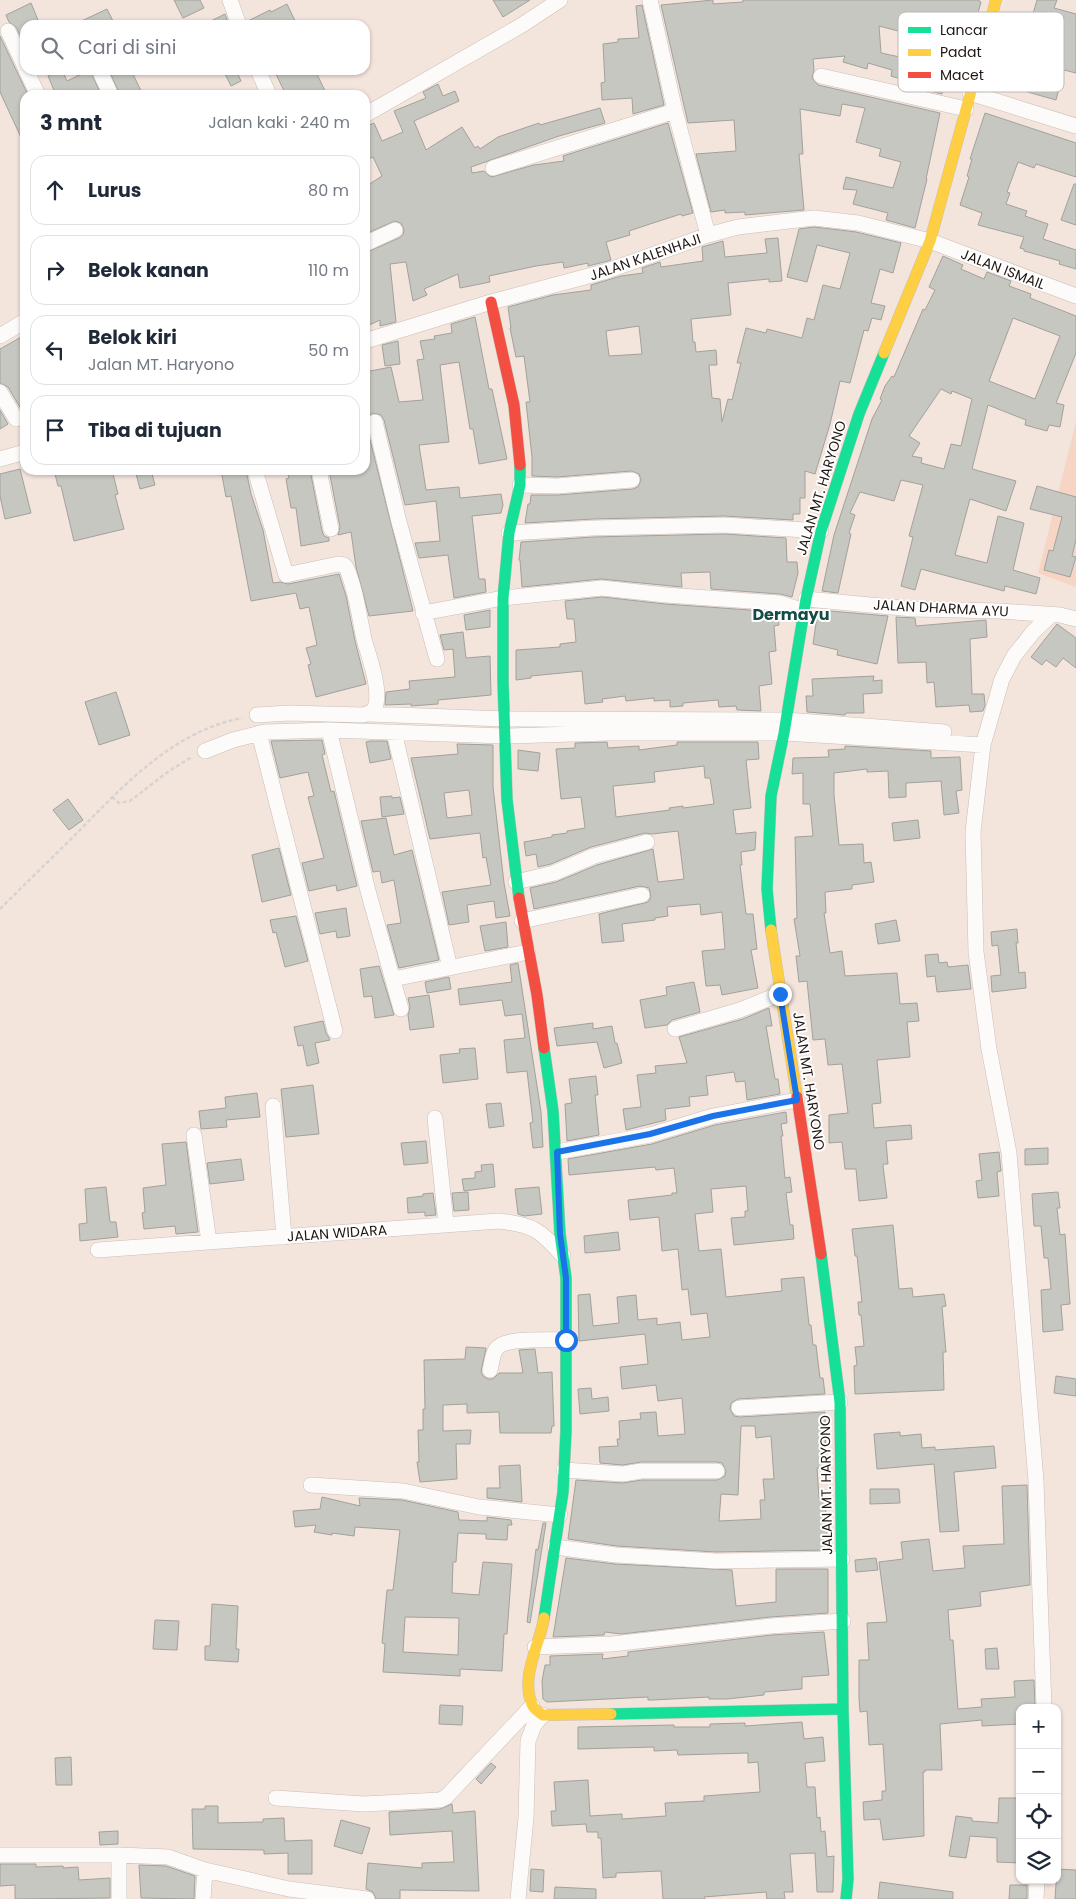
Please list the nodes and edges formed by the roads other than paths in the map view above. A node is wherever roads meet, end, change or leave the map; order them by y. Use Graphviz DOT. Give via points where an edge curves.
graph roads {
  1 [pos="230,0"];
  2 [pos="560,0"];
  3 [pos="653,0"];
  4 [pos="237,20"];
  5 [pos="8,30"];
  6 [pos="20,55"];
  7 [pos="29,75"];
  8 [pos="101,75"];
  9 [pos="260,75"];
  10 [pos="821,76"];
  11 [pos="36,90"];
  12 [pos="109,90"];
  13 [pos="267,90"];
  14 [pos="970,93"];
  15 [pos="966,108"];
  16 [pos="675,111"];
  17 [pos="370,112"];
  18 [pos="1076,126"];
  19 [pos="493,168"];
  20 [pos="395,230"];
  21 [pos="708,235"];
  22 [pos="930,241"];
  23 [pos="370,242"];
  24 [pos="1076,296"];
  25 [pos="491,302"];
  26 [pos="20,324"];
  27 [pos="0,336"];
  28 [pos="370,338"];
  29 [pos="0,392"];
  30 [pos="16,419"];
  31 [pos="376,422"];
  32 [pos="20,453"];
  33 [pos="0,459"];
  34 [pos="256,475"];
  35 [pos="320,475"];
  36 [pos="632,480"];
  37 [pos="520,486"];
  38 [pos="331,529"];
  39 [pos="821,531"];
  40 [pos="509,532"];
  41 [pos="503,598"];
  42 [pos="805,605"];
  43 [pos="424,613"];
  44 [pos="1051,615"];
  45 [pos="1076,619"];
  46 [pos="437,659"];
  47 [pos="369,714"];
  48 [pos="257,715"];
  49 [pos="505,719"];
  50 [pos="785,727"];
  51 [pos="329,730"];
  52 [pos="394,732"];
  53 [pos="259,733"];
  54 [pos="505,736"];
  55 [pos="984,740"];
  56 [pos="205,751"];
  57 [pos="647,842"];
  58 [pos="516,882"];
  59 [pos="642,894"];
  60 [pos="522,921"];
  61 [pos="528,952"];
  62 [pos="450,968"];
  63 [pos="393,979"];
  64 [pos="780,994"];
  65 [pos="401,1009"];
  66 [pos="675,1029"];
  67 [pos="335,1031"];
  68 [pos="797,1100"];
  69 [pos="273,1106"];
  70 [pos="436,1118"];
  71 [pos="194,1135"];
  72 [pos="557,1152"];
  73 [pos="446,1224"];
  74 [pos="284,1236"];
  75 [pos="209,1242"];
  76 [pos="98,1250"];
  77 [pos="563,1256"];
  78 [pos="566,1340"];
  79 [pos="490,1370"];
  80 [pos="840,1402"];
  81 [pos="739,1408"];
  82 [pos="564,1470"];
  83 [pos="717,1471"];
  84 [pos="311,1485"];
  85 [pos="560,1514"];
  86 [pos="555,1548"];
  87 [pos="842,1559"];
  88 [pos="843,1621"];
  89 [pos="535,1647"];
  90 [pos="1044,1704"];
  91 [pos="843,1709"];
  92 [pos="537,1710"];
  93 [pos="276,1798"];
  94 [pos="119,1854"];
  95 [pos="0,1855"];
  96 [pos="205,1870"];
  97 [pos="1037,1884"];
  98 [pos="289,1894"];
  99 [pos="119,1899"];
  100 [pos="203,1899"];
  101 [pos="367,1899"];
  102 [pos="518,1899"];
  103 [pos="846,1899"];
  104 [pos="1036,1899"];
  1 -- 4 [label="street"];
  2 -- 17 [label="street"];
  3 -- 16 [label="street"];
  5 -- 6 [label="street"];
  7 -- 11 [label="street"];
  8 -- 12 [label="street"];
  9 -- 13 [label="street"];
  10 -- 15 [label="street"];
  14 -- 15 [label="main road, JALAN MT. HARYONO"];
  14 -- 18 [label="street"];
  15 -- 22 [label="main road, JALAN MT. HARYONO"];
  16 -- 19 [label="street"];
  16 -- 21 [label="street"];
  20 -- 23 [label="street"];
  21 -- 22 [label="street, JALAN KALENHAJI" via="738,227 826,218"];
  21 -- 25 [label="street, JALAN KALENHAJI" via="607,271"];
  22 -- 24 [label="street, JALAN ISMAIL"];
  22 -- 39 [label="main road, JALAN MT. HARYONO" via="859,414"];
  25 -- 28 [label="street, JALAN KALENHAJI"];
  25 -- 37 [label="main road" via="514,404"];
  26 -- 27 [label="street"];
  29 -- 30 [label="street"];
  31 -- 43 [label="street"];
  32 -- 33 [label="street"];
  34 -- 47 [label="street" via="286,575 338,564 348,570 376,688 377,703"];
  35 -- 38 [label="street"];
  36 -- 37 [label="street"];
  37 -- 40 [label="main road"];
  39 -- 40 [label="street" via="724,525"];
  39 -- 42 [label="main road, JALAN MT. HARYONO"];
  40 -- 41 [label="main road"];
  41 -- 42 [label="street, JALAN DHARMA AYU" via="602,588"];
  41 -- 43 [label="street, JALAN DHARMA AYU"];
  41 -- 49 [label="main road"];
  42 -- 44 [label="street, JALAN DHARMA AYU"];
  42 -- 50 [label="main road, JALAN MT. HARYONO"];
  43 -- 46 [label="street"];
  44 -- 45 [label="street, JALAN DHARMA AYU"];
  44 -- 55 [label="street" via="1014,656 1002,679"];
  47 -- 48 [label="street"];
  47 -- 49 [label="street"];
  49 -- 50 [label="street"];
  49 -- 54 [label="main road"];
  50 -- 54 [label="street"];
  50 -- 55 [label="street"];
  50 -- 64 [label="main road, JALAN MT. HARYONO" via="771,796 767,889"];
  51 -- 52 [label="street"];
  51 -- 53 [label="street"];
  51 -- 63 [label="street"];
  52 -- 54 [label="street"];
  52 -- 62 [label="street"];
  53 -- 56 [label="street"];
  53 -- 67 [label="street"];
  54 -- 58 [label="main road" via="507,800"];
  55 -- 90 [label="street" via="973,832 976,952 989,1049 1009,1153 1036,1481"];
  57 -- 58 [label="street"];
  58 -- 60 [label="main road"];
  59 -- 60 [label="street"];
  60 -- 61 [label="main road"];
  61 -- 62 [label="street"];
  61 -- 72 [label="main road" via="547,1062"];
  62 -- 63 [label="street"];
  63 -- 65 [label="street"];
  64 -- 66 [label="street" via="740,1010"];
  64 -- 68 [label="main road, JALAN MT. HARYONO"];
  68 -- 72 [label="street"];
  68 -- 80 [label="main road, JALAN MT. HARYONO"];
  69 -- 74 [label="street"];
  70 -- 73 [label="street"];
  71 -- 75 [label="street"];
  72 -- 77 [label="main road"];
  73 -- 74 [label="street, JALAN WIDARA"];
  73 -- 77 [label="street, JALAN WIDARA" via="518,1223 544,1235"];
  74 -- 75 [label="street, JALAN WIDARA"];
  75 -- 76 [label="street, JALAN WIDARA"];
  77 -- 78 [label="main road"];
  78 -- 79 [label="street" via="503,1344 497,1347"];
  78 -- 82 [label="main road"];
  80 -- 81 [label="street"];
  80 -- 87 [label="main road, JALAN MT. HARYONO"];
  82 -- 83 [label="street" via="623,1474"];
  82 -- 85 [label="main road"];
  84 -- 85 [label="street" via="386,1489 478,1507"];
  85 -- 86 [label="main road"];
  86 -- 87 [label="street" via="716,1561"];
  86 -- 89 [label="main road" via="542,1630"];
  87 -- 88 [label="main road, JALAN MT. HARYONO"];
  88 -- 89 [label="street" via="612,1644"];
  88 -- 91 [label="main road, JALAN MT. HARYONO"];
  89 -- 92 [label="main road" via="528,1687"];
  91 -- 92 [label="main road"];
  91 -- 103 [label="main road, JALAN MT. HARYONO"];
  92 -- 93 [label="street" via="446,1798 364,1804"];
  92 -- 102 [label="street" via="528,1741 526,1818"];
  94 -- 95 [label="street"];
  94 -- 96 [label="street" via="168,1856"];
  94 -- 99 [label="street"];
  96 -- 98 [label="street"];
  96 -- 100 [label="street"];
  97 -- 104 [label="street"];
  98 -- 101 [label="street"];
}
